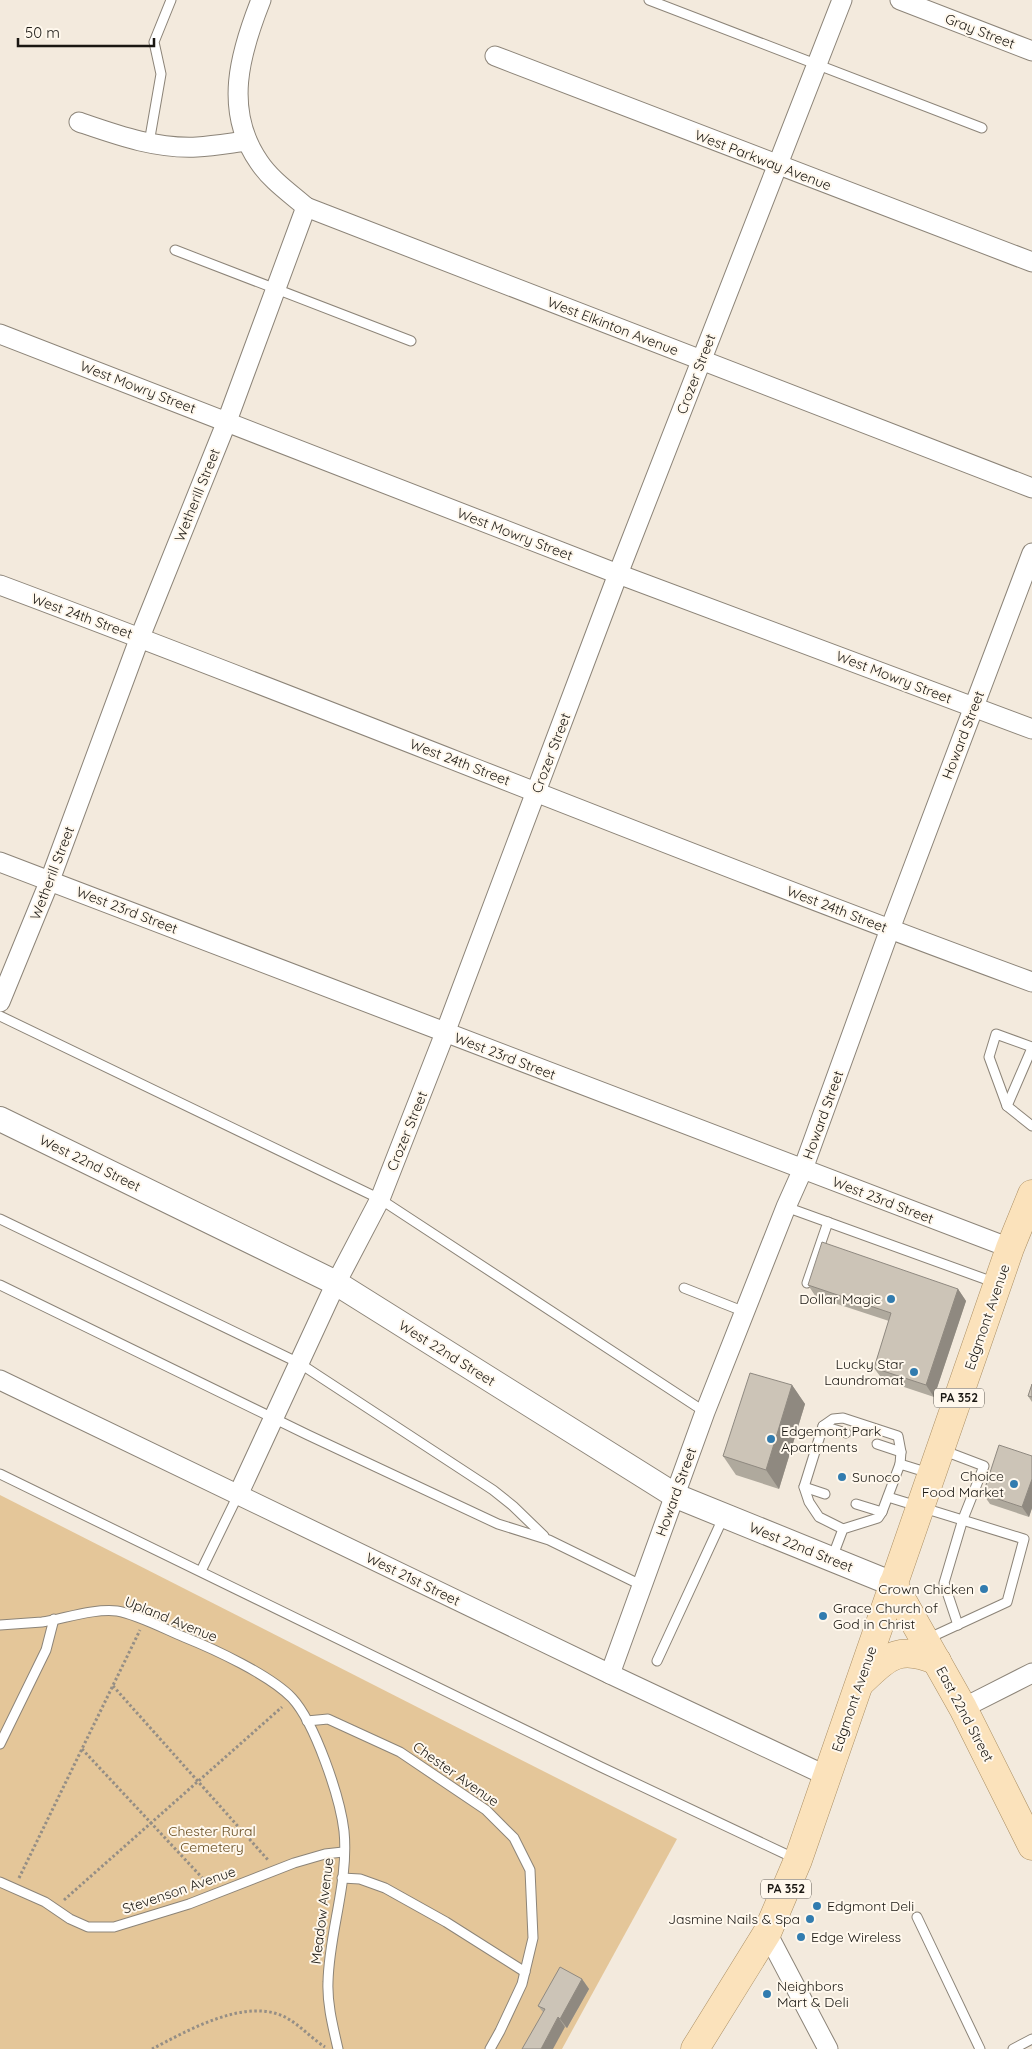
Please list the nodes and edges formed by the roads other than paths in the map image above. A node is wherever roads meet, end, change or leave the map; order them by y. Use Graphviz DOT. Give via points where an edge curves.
graph roads {
  1 [pos="171,0"];
  2 [pos="261,0"];
  3 [pos="649,0"];
  4 [pos="842,0"];
  5 [pos="900,0"];
  6 [pos="1032,51"];
  7 [pos="495,56"];
  8 [pos="817,63"];
  9 [pos="79,122"];
  10 [pos="982,128"];
  11 [pos="247,141"];
  12 [pos="149,144"];
  13 [pos="778,166"];
  14 [pos="306,207"];
  15 [pos="175,250"];
  16 [pos="1032,262"];
  17 [pos="274,290"];
  18 [pos="0,334"];
  19 [pos="411,341"];
  20 [pos="701,361"];
  21 [pos="227,421"];
  22 [pos="1032,488"];
  23 [pos="1032,554"];
  24 [pos="618,574"];
  25 [pos="0,585"];
  26 [pos="140,637"];
  27 [pos="974,707"];
  28 [pos="1032,729"];
  29 [pos="537,792"];
  30 [pos="0,862"];
  31 [pos="50,880"];
  32 [pos="890,929"];
  33 [pos="1032,982"];
  34 [pos="0,1002"];
  35 [pos="0,1016"];
  36 [pos="445,1033"];
  37 [pos="1032,1048"];
  38 [pos="1007,1106"];
  39 [pos="0,1119"];
  40 [pos="1032,1126"];
  41 [pos="803,1170"];
  42 [pos="380,1199"];
  43 [pos="786,1207"];
  44 [pos="1029,1210"];
  45 [pos="0,1219"];
  46 [pos="828,1222"];
  47 [pos="1010,1248"];
  48 [pos="336,1283"];
  49 [pos="807,1283"];
  50 [pos="998,1284"];
  51 [pos="0,1286"];
  52 [pos="684,1288"];
  53 [pos="746,1312"];
  54 [pos="299,1363"];
  55 [pos="0,1380"];
  56 [pos="705,1412"];
  57 [pos="273,1419"];
  58 [pos="823,1426"];
  59 [pos="846,1434"];
  60 [pos="876,1444"];
  61 [pos="901,1452"];
  62 [pos="936,1462"];
  63 [pos="900,1464"];
  64 [pos="0,1474"];
  65 [pos="804,1487"];
  66 [pos="825,1494"];
  67 [pos="238,1495"];
  68 [pos="676,1496"];
  69 [pos="888,1497"];
  70 [pos="856,1504"];
  71 [pos="921,1506"];
  72 [pos="882,1512"];
  73 [pos="724,1516"];
  74 [pos="963,1519"];
  75 [pos="843,1529"];
  76 [pos="549,1540"];
  77 [pos="831,1559"];
  78 [pos="201,1571"];
  79 [pos="893,1584"];
  80 [pos="641,1585"];
  81 [pos="54,1619"];
  82 [pos="958,1624"];
  83 [pos="0,1625"];
  84 [pos="931,1650"];
  85 [pos="657,1661"];
  86 [pos="1032,1672"];
  87 [pos="610,1674"];
  88 [pos="859,1683"];
  89 [pos="963,1708"];
  90 [pos="307,1721"];
  91 [pos="0,1744"];
  92 [pos="827,1776"];
  93 [pos="1032,1846"];
  94 [pos="343,1852"];
  95 [pos="798,1860"];
  96 [pos="342,1878"];
  97 [pos="0,1882"];
  98 [pos="917,1917"];
  99 [pos="767,1932"];
  100 [pos="524,1972"];
  101 [pos="1032,2039"];
  102 [pos="338,2049"];
  103 [pos="490,2049"];
  104 [pos="695,2049"];
  105 [pos="828,2049"];
  106 [pos="980,2049"];
  107 [pos="1013,2049"];
  1 -- 12 [label="lane" via="154,42 161,74"];
  2 -- 11 [label="street" via="239,65 237,99"];
  3 -- 8 [label="lane"];
  4 -- 8 [label="street, Crozer Street"];
  5 -- 6 [label="street, Gray Street"];
  7 -- 13 [label="street, West Parkway Avenue"];
  8 -- 10 [label="lane"];
  8 -- 13 [label="street, Crozer Street"];
  9 -- 12 [label="street"];
  11 -- 12 [label="street" via="196,147"];
  11 -- 14 [label="street" via="258,162"];
  13 -- 16 [label="street, West Parkway Avenue"];
  13 -- 20 [label="street, Crozer Street"];
  14 -- 17 [label="street, Wetherill Street"];
  14 -- 20 [label="street, West Elkinton Avenue"];
  15 -- 17 [label="lane"];
  17 -- 19 [label="lane"];
  17 -- 21 [label="street, Wetherill Street"];
  18 -- 21 [label="street, West Mowry Street"];
  20 -- 22 [label="street, West Elkinton Avenue"];
  20 -- 24 [label="street, Crozer Street"];
  21 -- 24 [label="street, West Mowry Street"];
  21 -- 26 [label="street, Wetherill Street"];
  23 -- 27 [label="street, Howard Street"];
  24 -- 27 [label="street, West Mowry Street"];
  24 -- 29 [label="street, Crozer Street"];
  25 -- 26 [label="street, West 24th Street"];
  26 -- 29 [label="street, West 24th Street"];
  26 -- 31 [label="street, Wetherill Street"];
  27 -- 28 [label="street, West Mowry Street"];
  27 -- 32 [label="street, Howard Street"];
  29 -- 32 [label="street, West 24th Street"];
  29 -- 36 [label="street, Crozer Street"];
  30 -- 31 [label="street, West 23rd Street"];
  31 -- 34 [label="street, Wetherill Street"];
  31 -- 36 [label="street, West 23rd Street"];
  32 -- 33 [label="street, West 24th Street"];
  32 -- 41 [label="street, Howard Street"];
  35 -- 42 [label="lane"];
  36 -- 41 [label="street, West 23rd Street"];
  36 -- 42 [label="street, Crozer Street"];
  37 -- 38 [label="lane"];
  37 -- 38 [label="lane" via="996,1034 989,1057"];
  38 -- 40 [label="lane"];
  39 -- 48 [label="street, West 22nd Street"];
  41 -- 43 [label="street, Howard Street"];
  41 -- 47 [label="street, West 23rd Street"];
  42 -- 48 [label="street, Crozer Street"];
  42 -- 56 [label="lane"];
  43 -- 46 [label="lane"];
  43 -- 53 [label="street, Howard Street"];
  44 -- 47 [label="main road, Edgmont Avenue / PA 352"];
  45 -- 54 [label="lane"];
  46 -- 49 [label="lane"];
  46 -- 50 [label="lane"];
  47 -- 50 [label="main road, Edgmont Avenue / PA 352"];
  48 -- 54 [label="street, Crozer Street"];
  48 -- 68 [label="street, West 22nd Street"];
  50 -- 62 [label="main road, Edgmont Avenue / PA 352"];
  51 -- 57 [label="lane"];
  52 -- 53 [label="lane"];
  53 -- 56 [label="street, Howard Street"];
  54 -- 57 [label="street, Crozer Street"];
  54 -- 76 [label="lane" via="494,1490"];
  55 -- 67 [label="street, West 21st Street"];
  56 -- 68 [label="street, Howard Street"];
  57 -- 67 [label="street, Crozer Street"];
  57 -- 76 [label="lane" via="498,1524"];
  58 -- 59 [label="lane"];
  58 -- 61 [label="lane" via="833,1419 843,1418 898,1436"];
  58 -- 65 [label="lane"];
  60 -- 61 [label="lane"];
  61 -- 63 [label="lane"];
  62 -- 63 [label="lane"];
  62 -- 71 [label="main road, Edgmont Avenue / PA 352"];
  62 -- 74 [label="lane" via="984,1466"];
  63 -- 69 [label="lane"];
  64 -- 78 [label="lane"];
  65 -- 66 [label="lane"];
  65 -- 75 [label="lane" via="819,1517"];
  67 -- 78 [label="lane"];
  67 -- 87 [label="street, West 21st Street"];
  68 -- 73 [label="street, West 22nd Street"];
  68 -- 80 [label="street, Howard Street"];
  69 -- 71 [label="lane"];
  69 -- 72 [label="lane"];
  70 -- 72 [label="lane"];
  71 -- 74 [label="lane"];
  71 -- 79 [label="main road, Edgmont Avenue / PA 352"];
  72 -- 75 [label="lane" via="878,1518"];
  73 -- 77 [label="street, West 22nd Street"];
  73 -- 85 [label="lane"];
  74 -- 82 [label="lane" via="944,1582"];
  74 -- 82 [label="lane" via="1024,1539 1007,1602"];
  75 -- 77 [label="lane"];
  76 -- 80 [label="lane"];
  77 -- 79 [label="street, West 22nd Street"];
  78 -- 95 [label="lane"];
  79 -- 84 [label="main road, East 22nd Street"];
  79 -- 88 [label="main road, Edgmont Avenue / PA 352"];
  80 -- 87 [label="street, Howard Street"];
  81 -- 83 [label="lane, Upland Avenue"];
  81 -- 90 [label="lane, Upland Avenue" via="116,1611 145,1621 256,1672 292,1698"];
  81 -- 91 [label="lane" via="46,1650"];
  82 -- 84 [label="lane"];
  84 -- 88 [label="main road" via="920,1654 901,1654 883,1661"];
  84 -- 89 [label="main road, East 22nd Street"];
  86 -- 89 [label="street"];
  87 -- 92 [label="street, West 21st Street"];
  88 -- 92 [label="main road, Edgmont Avenue / PA 352"];
  89 -- 93 [label="main road, East 22nd Street"];
  90 -- 94 [label="lane, Meadow Avenue" via="314,1731 332,1784 344,1831"];
  90 -- 100 [label="lane, Chester Avenue" via="328,1719 400,1752 486,1810 514,1838 530,1870 533,1938"];
  92 -- 95 [label="main road, Edgmont Avenue / PA 352"];
  94 -- 96 [label="lane, Meadow Avenue"];
  94 -- 97 [label="lane, Stevenson Avenue" via="325,1854 277,1869 189,1904 114,1927 88,1928 45,1902"];
  95 -- 99 [label="main road, Edgmont Avenue / PA 352"];
  96 -- 100 [label="lane" via="360,1879 385,1888"];
  96 -- 102 [label="lane, Meadow Avenue" via="328,1982 331,2020"];
  98 -- 106 [label="lane"];
  99 -- 104 [label="main road, Edgmont Avenue / PA 352"];
  99 -- 105 [label="street"];
  100 -- 103 [label="lane, Chester Avenue"];
  101 -- 107 [label="lane"];
}
